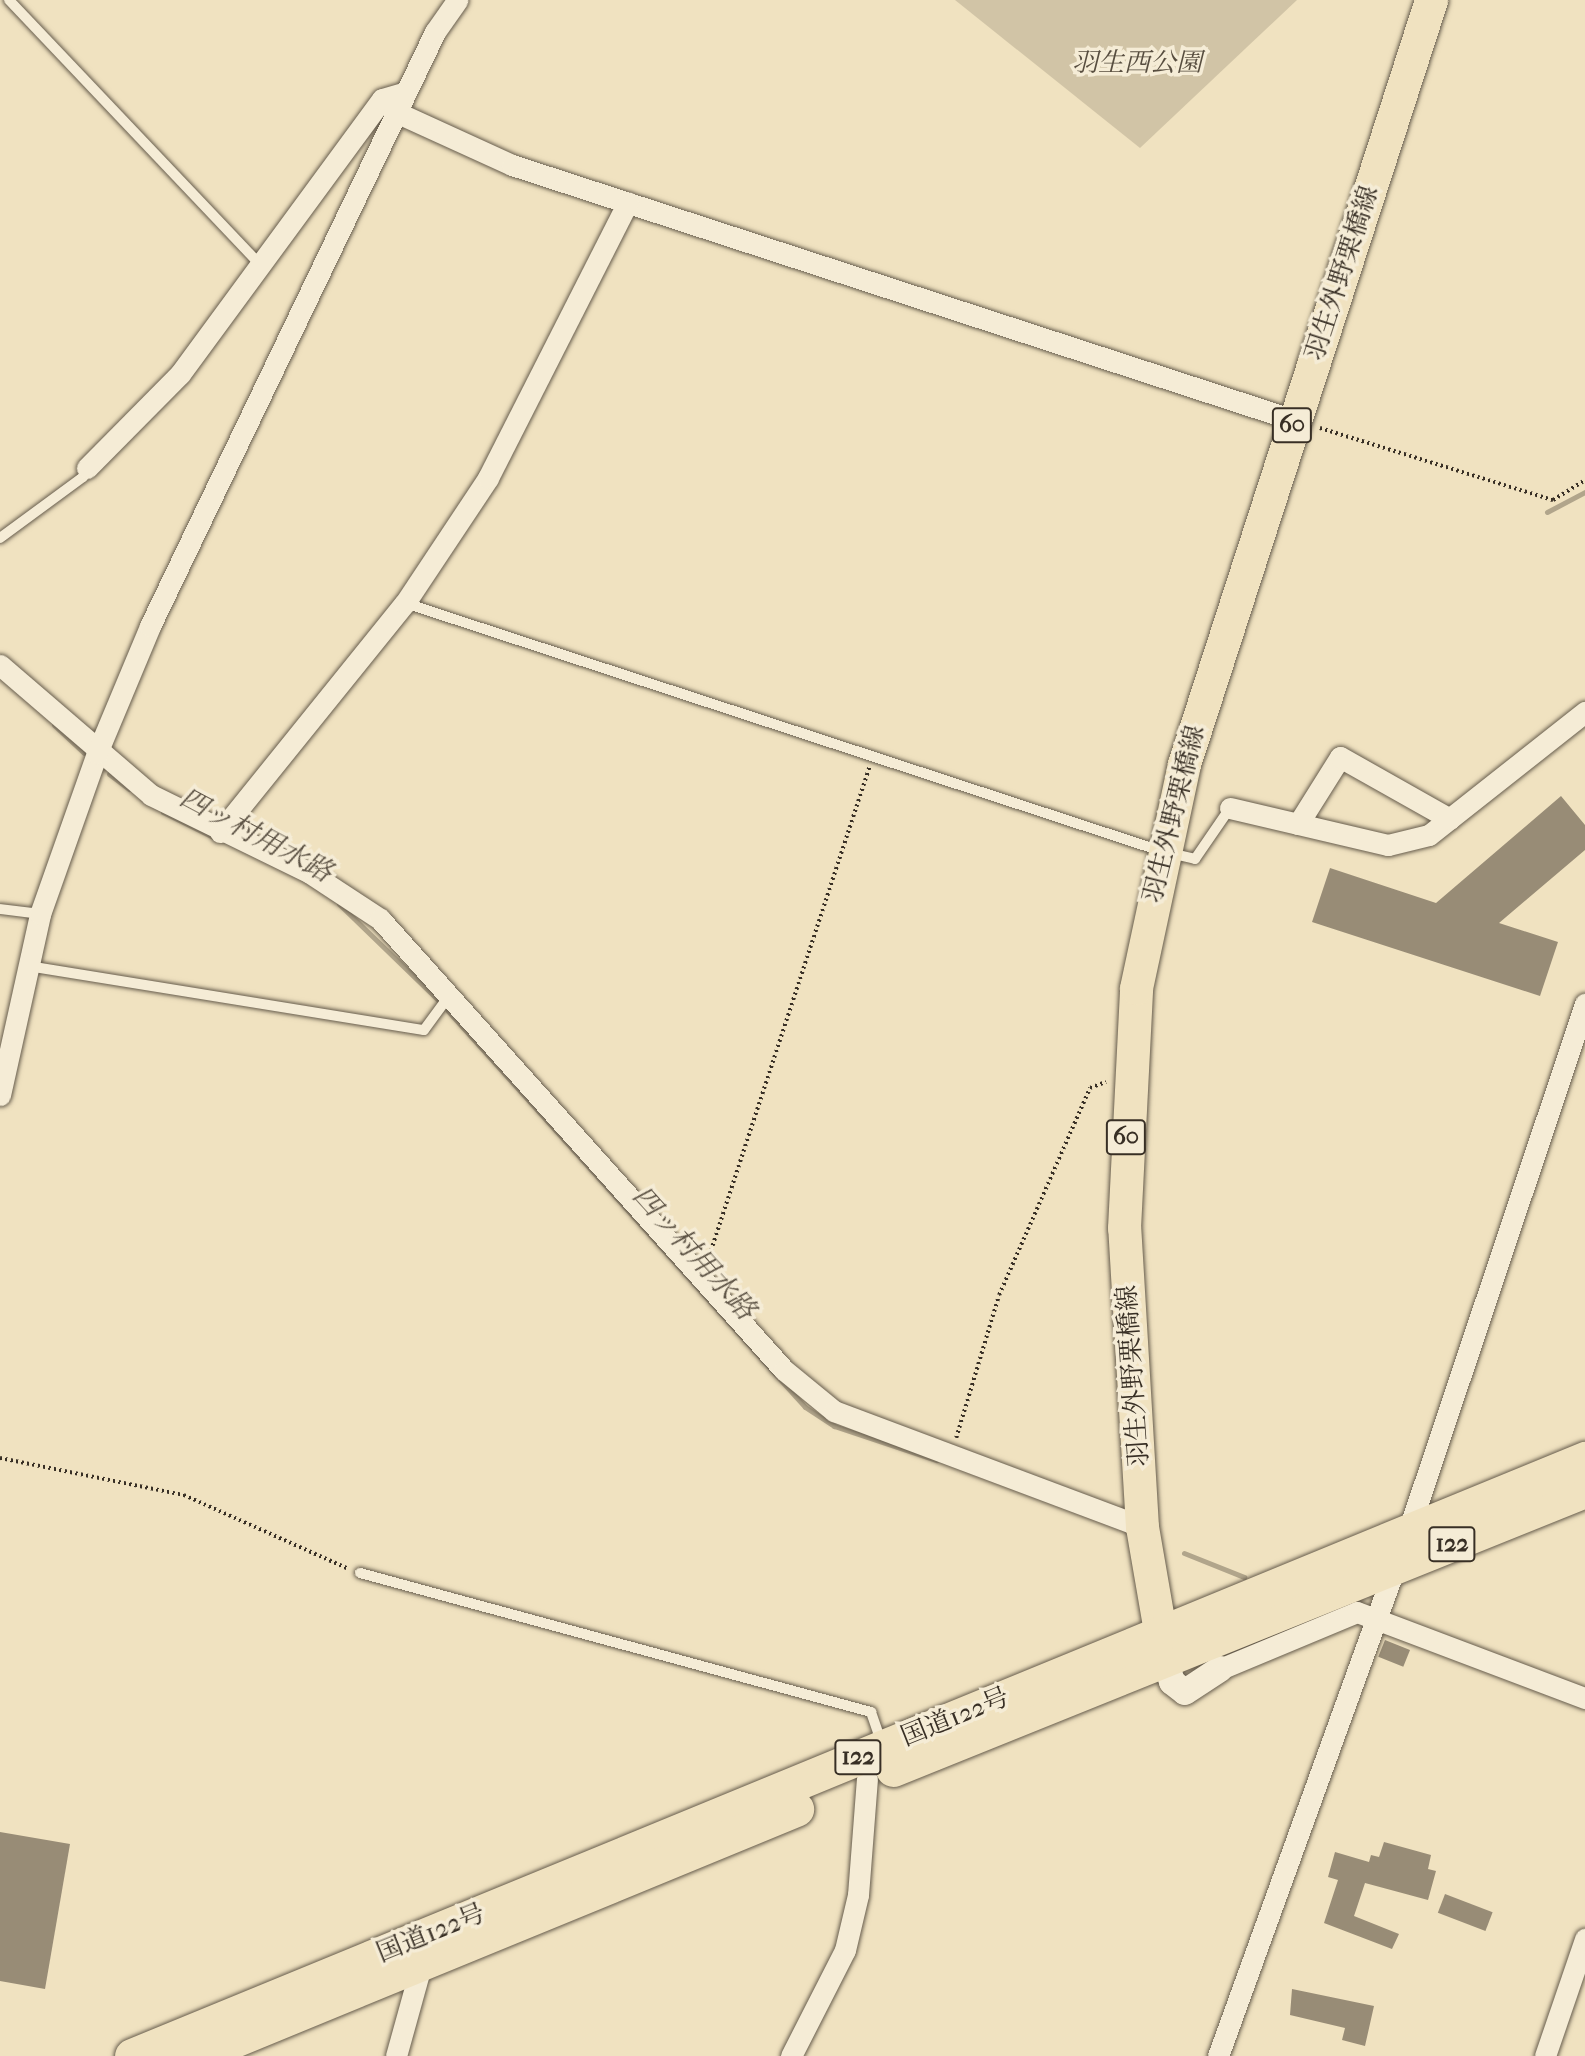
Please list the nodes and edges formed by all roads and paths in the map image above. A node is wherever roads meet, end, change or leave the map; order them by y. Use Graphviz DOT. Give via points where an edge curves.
graph roads {
  1 [pos="9,0"];
  2 [pos="457,0"];
  3 [pos="1431,0"];
  4 [pos="406,92"];
  5 [pos="398,113"];
  6 [pos="628,202"];
  7 [pos="261,266"];
  8 [pos="1294,419"];
  9 [pos="87,468"];
  10 [pos="1585,480"];
  11 [pos="0,538"];
  12 [pos="405,603"];
  13 [pos="0,665"];
  14 [pos="1585,712"];
  15 [pos="97,753"];
  16 [pos="874,754"];
  17 [pos="1230,808"];
  18 [pos="1450,819"];
  19 [pos="1298,824"];
  20 [pos="220,832"];
  21 [pos="1161,852"];
  22 [pos="0,909"];
  23 [pos="40,914"];
  24 [pos="28,966"];
  25 [pos="449,996"];
  26 [pos="1585,1004"];
  27 [pos="5,1051"];
  28 [pos="1128,1074"];
  29 [pos="0,1095"];
  30 [pos="702,1278"];
  31 [pos="950,1456"];
  32 [pos="0,1458"];
  33 [pos="1585,1459"];
  34 [pos="1585,1490"];
  35 [pos="1142,1527"];
  36 [pos="1409,1529"];
  37 [pos="1395,1567"];
  38 [pos="360,1573"];
  39 [pos="1378,1620"];
  40 [pos="1162,1647"];
  41 [pos="1220,1669"];
  42 [pos="1585,1698"];
  43 [pos="883,1747"];
  44 [pos="867,1779"];
  45 [pos="1585,1939"];
  46 [pos="421,1966"];
  47 [pos="132,2056"];
  48 [pos="195,2056"];
  49 [pos="396,2056"];
  50 [pos="791,2056"];
  51 [pos="1218,2056"];
  52 [pos="1545,2056"];
  1 -- 7 [label="lane"];
  2 -- 4 [label="street"];
  3 -- 8 [label="main road, 羽生外野栗橋線 / 60"];
  4 -- 5 [label="street"];
  4 -- 7 [label="street" via="382,99"];
  5 -- 6 [label="street" via="512,165"];
  5 -- 15 [label="street" via="150,626"];
  6 -- 8 [label="street"];
  6 -- 12 [label="street" via="488,478"];
  7 -- 9 [label="street" via="151,410"];
  8 -- 10 [label="path" via="1553,499"];
  8 -- 21 [label="main road, 羽生外野栗橋線 / 60"];
  9 -- 11 [label="lane" via="83,478"];
  12 -- 16 [label="lane"];
  12 -- 20 [label="street"];
  13 -- 15 [label="street"];
  14 -- 18 [label="street"];
  15 -- 20 [label="street" via="151,795"];
  15 -- 23 [label="street"];
  16 -- 21 [label="lane"];
  16 -- 30 [label="path"];
  17 -- 19 [label="street"];
  17 -- 21 [label="lane" via="1195,859"];
  18 -- 19 [label="street" via="1429,835 1388,845"];
  18 -- 19 [label="street" via="1340,757"];
  20 -- 25 [label="street" via="310,873 380,919"];
  21 -- 28 [label="main road, 羽生外野栗橋線 / 60"];
  22 -- 23 [label="lane"];
  23 -- 24 [label="street"];
  24 -- 25 [label="lane" via="424,1030"];
  24 -- 27 [label="street"];
  25 -- 30 [label="street"];
  26 -- 36 [label="street"];
  27 -- 29 [label="street"];
  28 -- 31 [label="path" via="1090,1088 999,1295"];
  28 -- 35 [label="main road, 羽生外野栗橋線 / 60" via="1124,1228"];
  30 -- 31 [label="street" via="785,1370 834,1411"];
  31 -- 35 [label="street"];
  32 -- 38 [label="path" via="184,1495"];
  33 -- 36 [label="highway, 国道122号 / 122"];
  34 -- 37 [label="highway, 国道122号 / 122"];
  35 -- 40 [label="main road, 羽生外野栗橋線 / 60"];
  36 -- 40 [label="highway, 国道122号 / 122"];
  37 -- 39 [label="street"];
  37 -- 40 [label="highway, 国道122号 / 122"];
  38 -- 43 [label="lane" via="871,1712"];
  39 -- 41 [label="street" via="1357,1612"];
  39 -- 42 [label="street"];
  39 -- 51 [label="street"];
  40 -- 41 [label="street" via="1172,1682 1185,1692"];
  40 -- 43 [label="highway, 国道122号 / 122"];
  40 -- 44 [label="highway, 国道122号 / 122"];
  43 -- 47 [label="highway, 国道122号 / 122"];
  44 -- 46 [label="highway, 国道122号 / 122"];
  44 -- 50 [label="street" via="858,1895 845,1950"];
  45 -- 52 [label="street"];
  46 -- 48 [label="highway, 国道122号 / 122"];
  46 -- 49 [label="street"];
}
